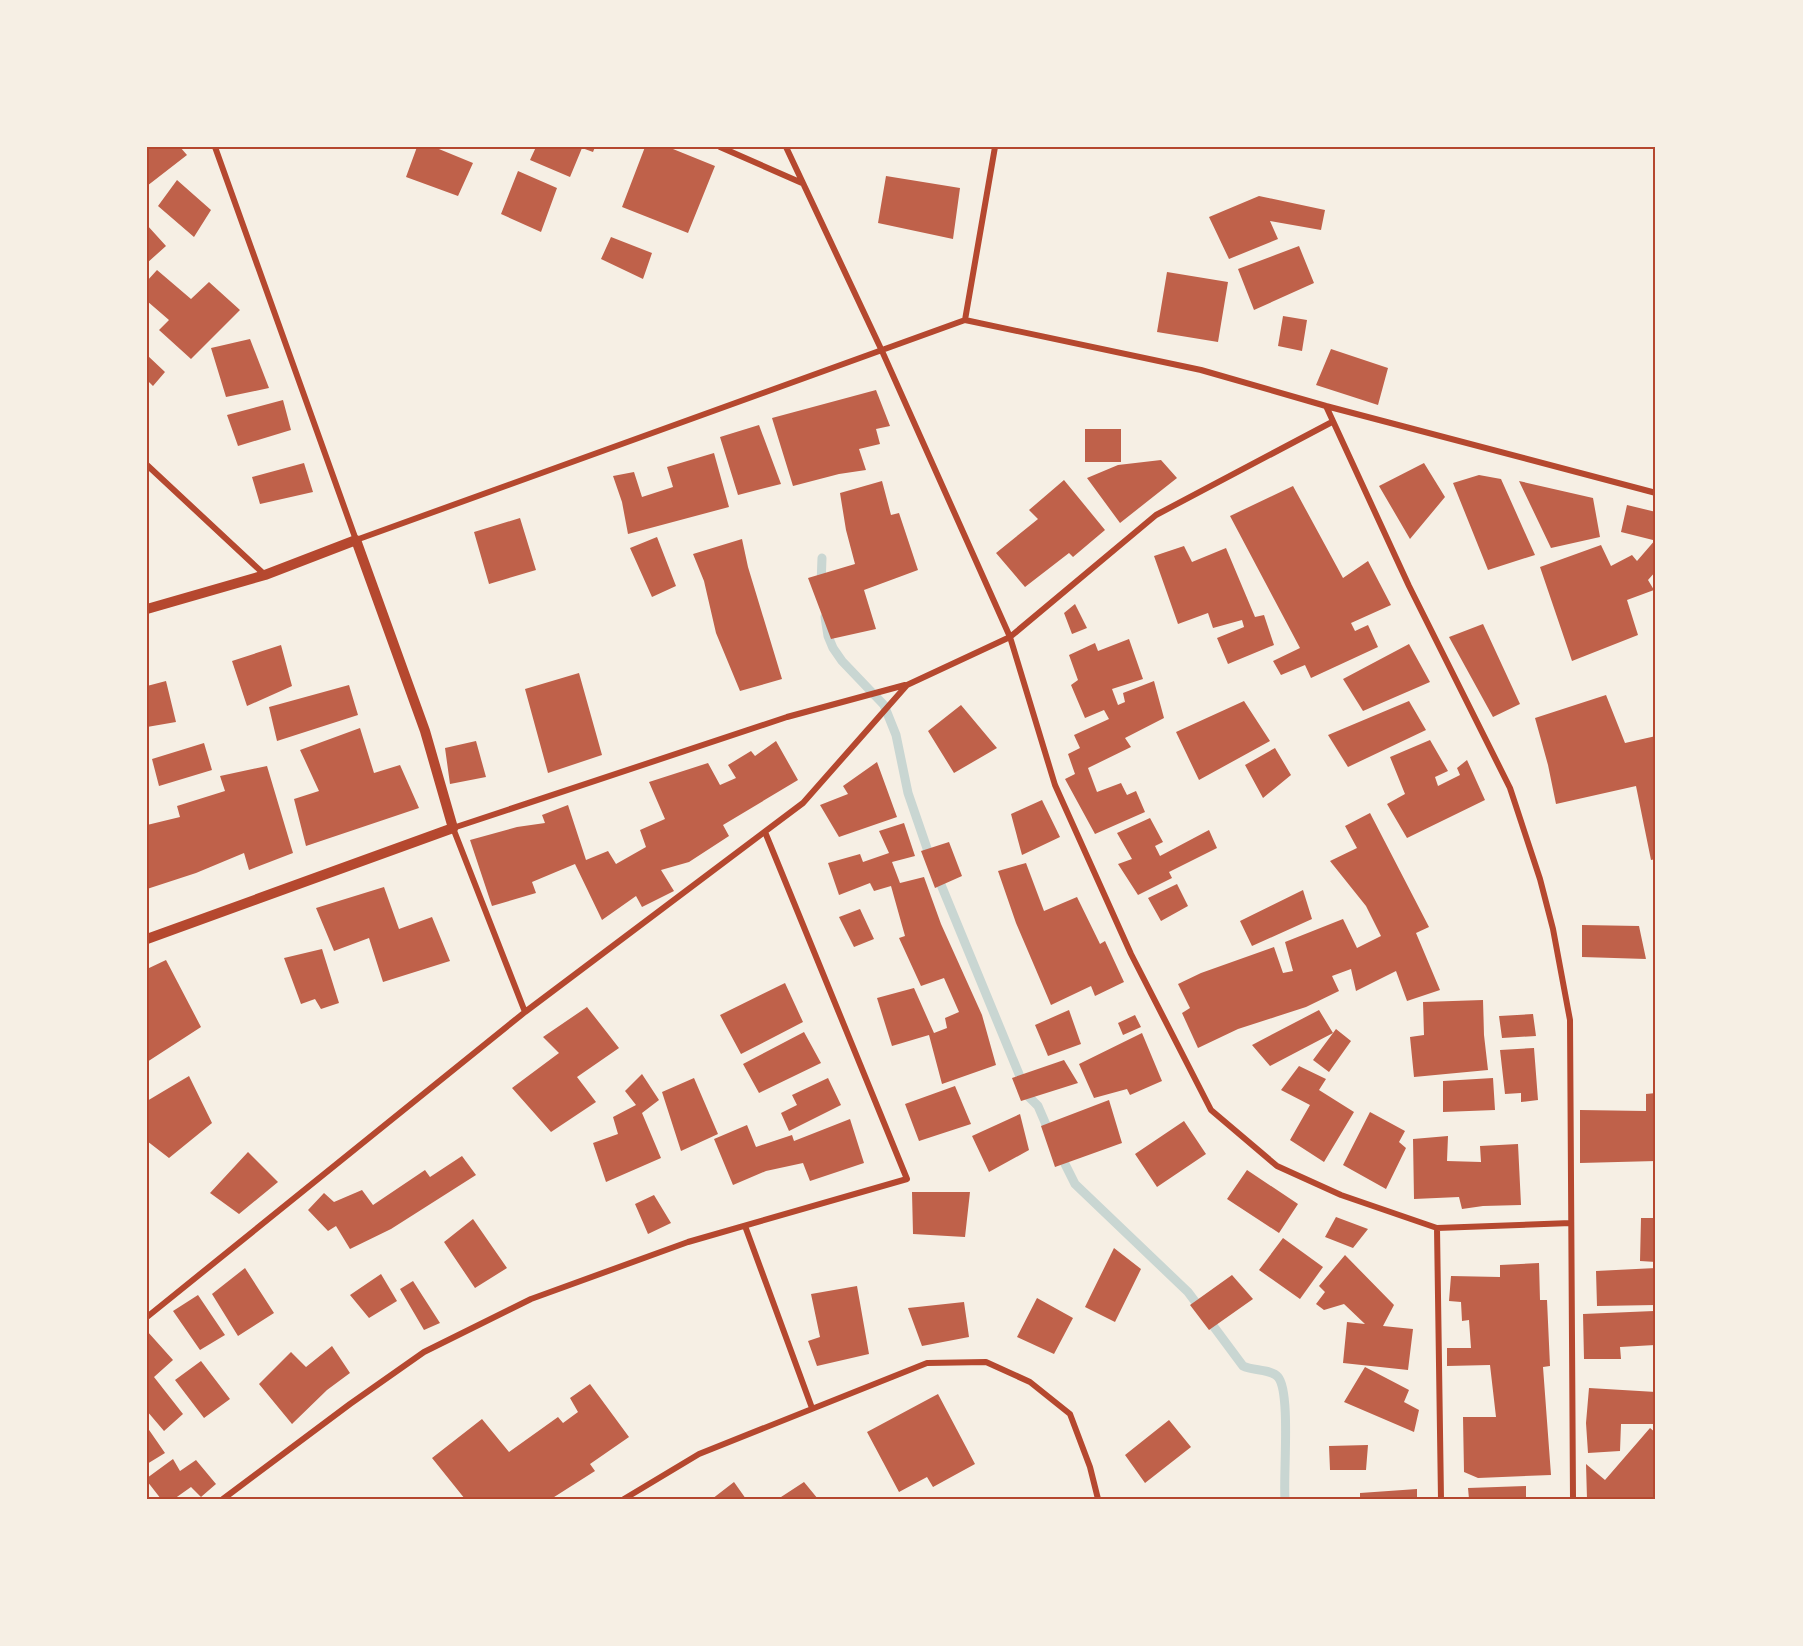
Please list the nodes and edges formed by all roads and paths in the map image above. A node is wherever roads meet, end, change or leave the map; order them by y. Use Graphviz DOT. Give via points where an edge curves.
graph roads {
  1 [pos="215,147"];
  2 [pos="720,147"];
  3 [pos="786,147"];
  4 [pos="995,147"];
  5 [pos="802,183"];
  6 [pos="965,320"];
  7 [pos="882,351"];
  8 [pos="1326,406"];
  9 [pos="1332,422"];
  10 [pos="147,465"];
  11 [pos="1656,493"];
  12 [pos="356,540"];
  13 [pos="265,575"];
  14 [pos="147,609"];
  15 [pos="1010,637"];
  16 [pos="907,685"];
  17 [pos="453,828"];
  18 [pos="765,832"];
  19 [pos="147,939"];
  20 [pos="525,1012"];
  21 [pos="1571,1223"];
  22 [pos="745,1226"];
  23 [pos="1437,1227"];
  24 [pos="147,1317"];
  25 [pos="813,1408"];
  26 [pos="223,1499"];
  27 [pos="624,1499"];
  28 [pos="1098,1499"];
  29 [pos="1442,1499"];
  30 [pos="1573,1499"];
  1 -- 12 [label="street"];
  2 -- 5 [label="street"];
  3 -- 5 [label="street"];
  4 -- 6 [label="street"];
  5 -- 7 [label="street"];
  6 -- 7 [label="street"];
  6 -- 8 [label="street" via="1201,370"];
  7 -- 12 [label="street"];
  7 -- 15 [label="street"];
  8 -- 9 [label="street"];
  8 -- 11 [label="street"];
  9 -- 15 [label="street" via="1156,515"];
  9 -- 21 [label="street" via="1510,788 1540,879 1570,1020"];
  10 -- 13 [label="street"];
  12 -- 13 [label="street"];
  12 -- 17 [label="street" via="425,731"];
  13 -- 14 [label="street"];
  15 -- 16 [label="street"];
  15 -- 23 [label="street" via="1056,785 1131,954 1211,1110 1277,1166 1341,1195"];
  16 -- 17 [label="street" via="788,717"];
  16 -- 18 [label="street" via="803,803"];
  17 -- 19 [label="street"];
  17 -- 20 [label="street"];
  18 -- 20 [label="street"];
  18 -- 22 [label="street" via="907,1179"];
  20 -- 24 [label="street"];
  21 -- 23 [label="street"];
  21 -- 30 [label="street"];
  22 -- 25 [label="street"];
  22 -- 26 [label="street" via="688,1242 531,1299 424,1352"];
  23 -- 29 [label="street"];
  25 -- 27 [label="street" via="699,1454"];
  25 -- 28 [label="street" via="927,1363 986,1362 1030,1382 1070,1414"];
}
